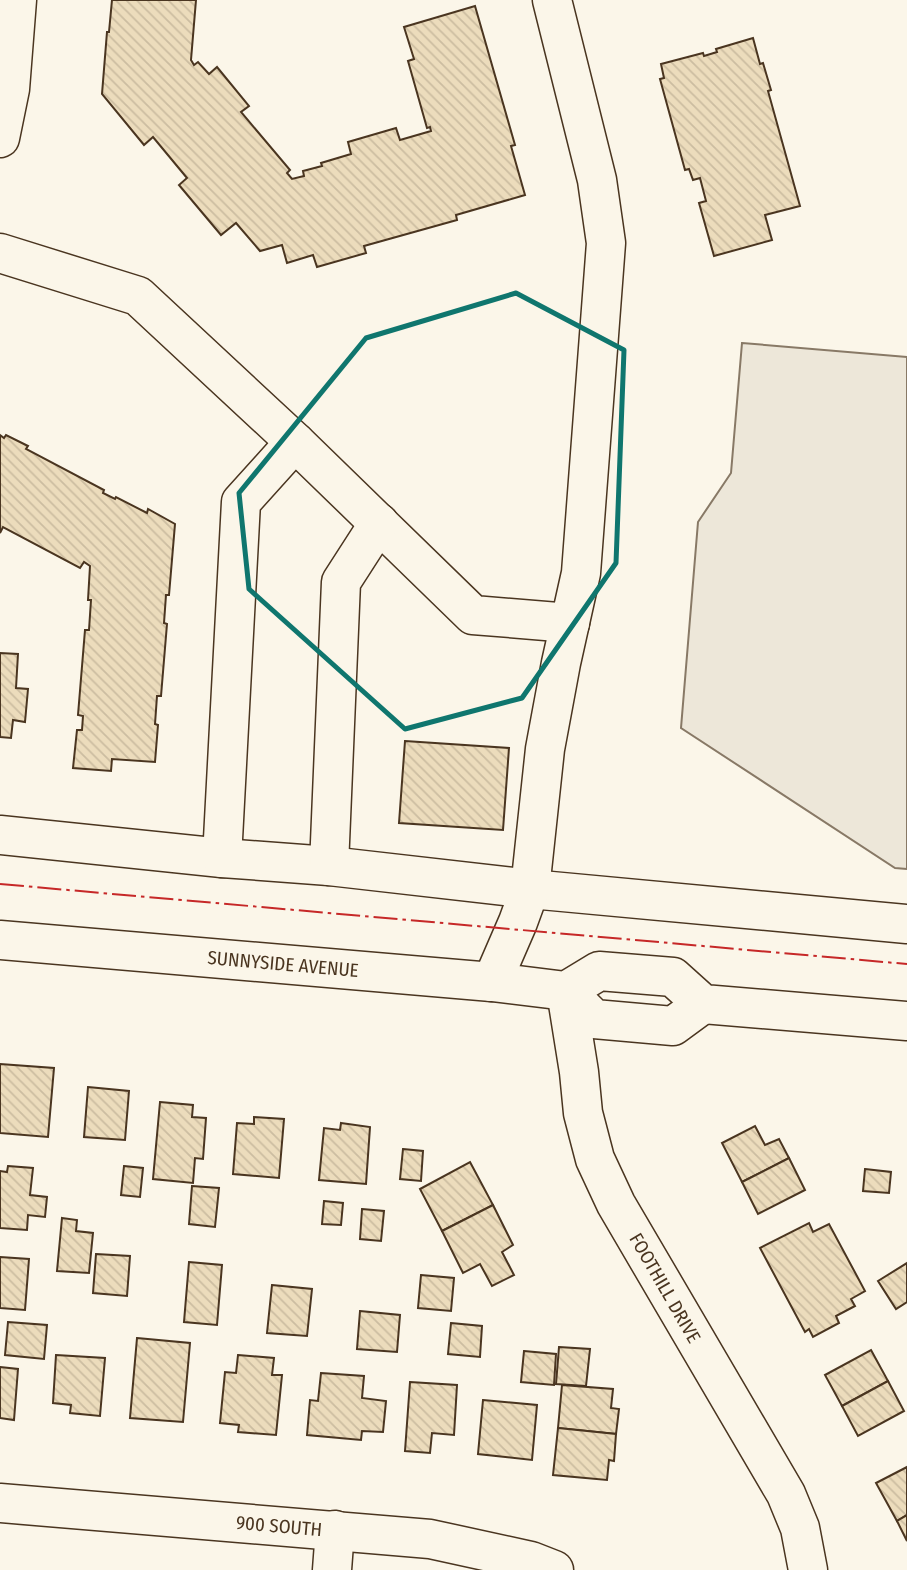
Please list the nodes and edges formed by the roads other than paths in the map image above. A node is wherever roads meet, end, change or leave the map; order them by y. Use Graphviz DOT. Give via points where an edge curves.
graph roads {
  1 [pos="17,0"];
  2 [pos="552,0"];
  3 [pos="0,138"];
  4 [pos="0,253"];
  5 [pos="295,442"];
  6 [pos="379,523"];
  7 [pos="570,623"];
  8 [pos="0,835"];
  9 [pos="222,858"];
  10 [pos="329,866"];
  11 [pos="530,889"];
  12 [pos="907,924"];
  13 [pos="0,940"];
  14 [pos="492,982"];
  15 [pos="566,991"];
  16 [pos="907,1021"];
  17 [pos="0,1503"];
  18 [pos="335,1531"];
  19 [pos="332,1570"];
  20 [pos="554,1570"];
  21 [pos="808,1570"];
  1 -- 3 [label="street" via="10,89"];
  2 -- 7 [label="street" via="597,180 606,243 581,573"];
  4 -- 5 [label="street" via="138,296"];
  5 -- 6 [label="street"];
  5 -- 9 [label="street" via="241,502"];
  6 -- 7 [label="street" via="473,615"];
  6 -- 10 [label="street" via="341,582"];
  7 -- 11 [label="street" via="546,740"];
  8 -- 9 [label="street"];
  9 -- 10 [label="street"];
  10 -- 11 [label="street"];
  11 -- 12 [label="street"];
  11 -- 14 [label="street"];
  13 -- 14 [label="street, SUNNYSIDE AVENUE"];
  14 -- 15 [label="street, SUNNYSIDE AVENUE"];
  15 -- 16 [label="street" via="599,971 673,977 703,1004"];
  15 -- 21 [label="street, FOOTHILL DRIVE" via="594,1159 786,1494 800,1528"];
  17 -- 18 [label="street, 900 SOUTH"];
  18 -- 19 [label="street"];
  18 -- 20 [label="street, 900 SOUTH" via="430,1539"];
}
